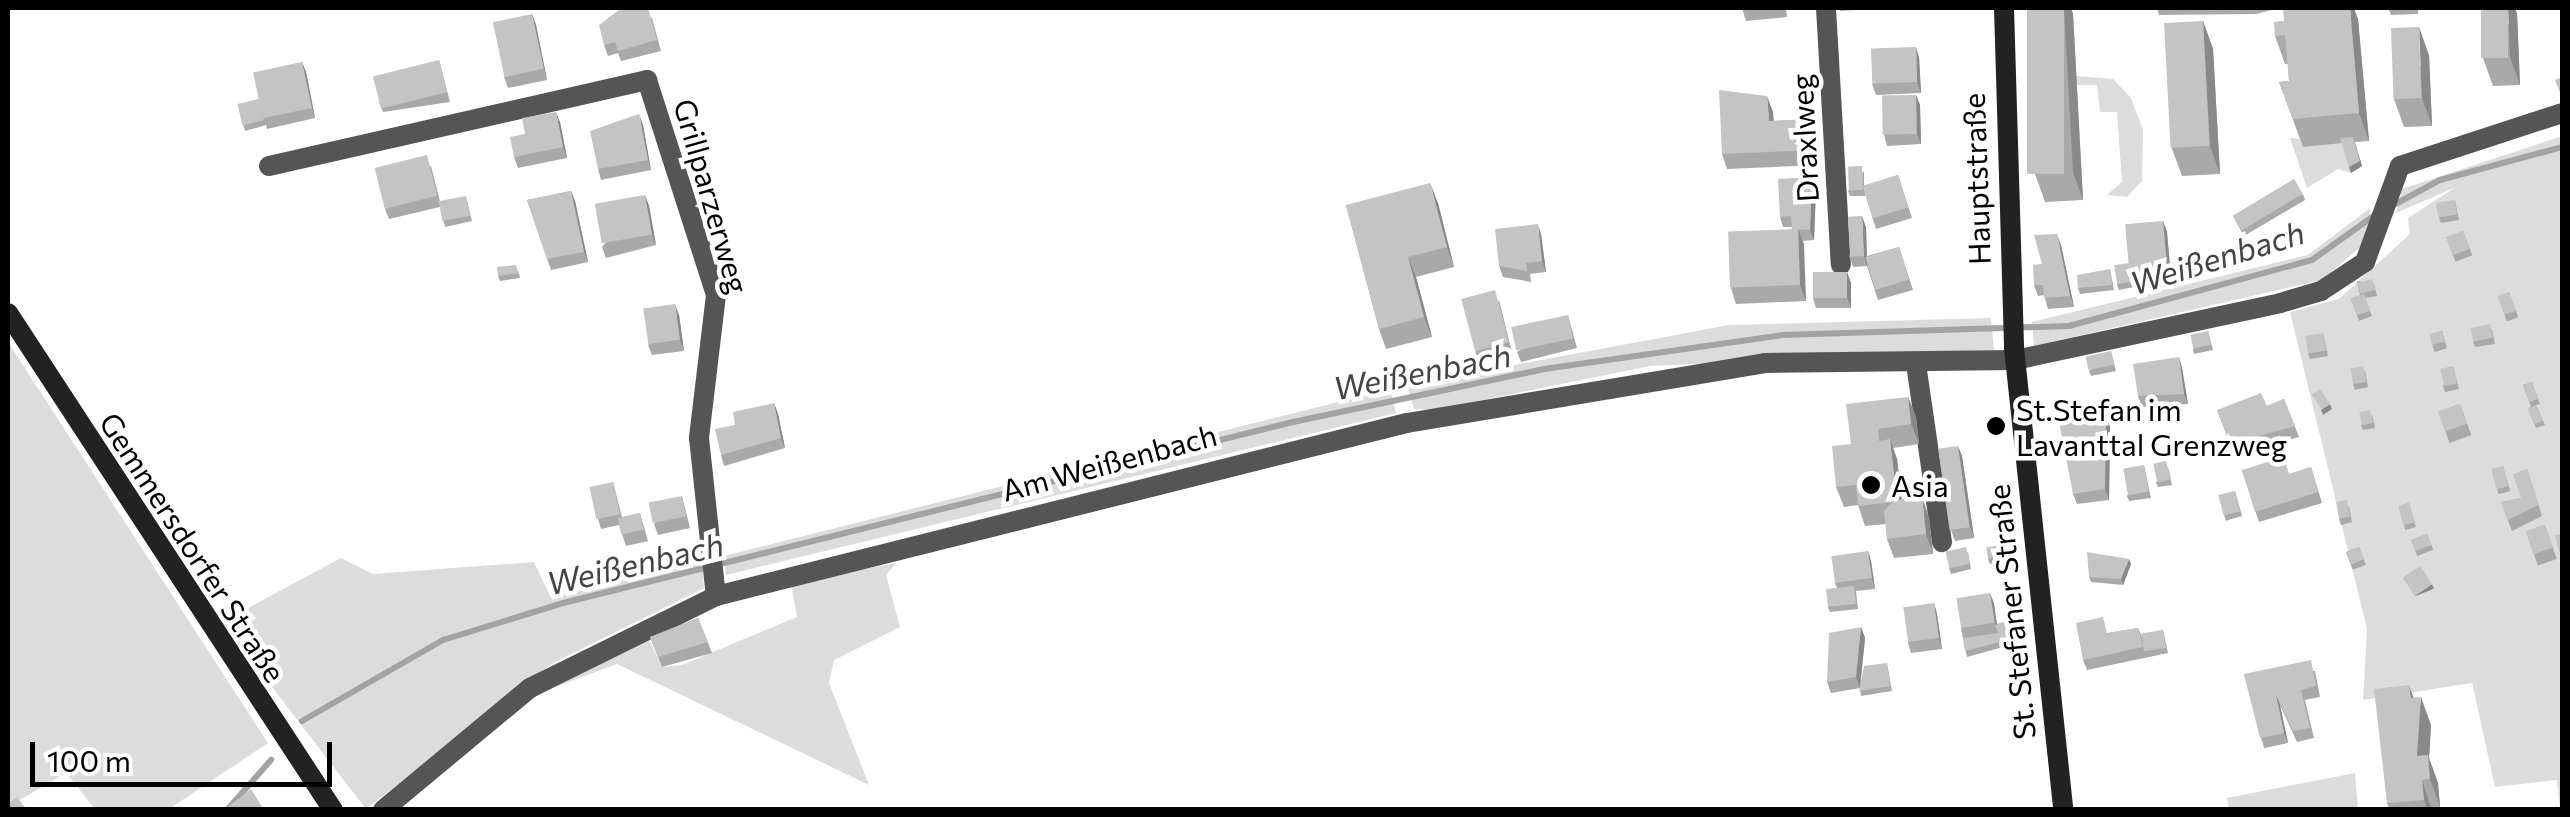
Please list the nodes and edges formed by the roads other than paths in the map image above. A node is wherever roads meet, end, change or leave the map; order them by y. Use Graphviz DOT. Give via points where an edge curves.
graph roads {
  1 [pos="1826,8"];
  2 [pos="2004,8"];
  3 [pos="2562,113"];
  4 [pos="269,166"];
  5 [pos="1841,264"];
  6 [pos="8,313"];
  7 [pos="2015,354"];
  8 [pos="1916,364"];
  9 [pos="1942,542"];
  10 [pos="716,592"];
  11 [pos="332,810"];
  12 [pos="383,810"];
  13 [pos="2064,810"];
  1 -- 5 [label="street, Draxlweg"];
  2 -- 7 [label="main road, Hauptstraße"];
  3 -- 7 [label="street, Am Weißenbach" via="2440,146 2400,166 2380,236 2364,262 2320,291"];
  4 -- 10 [label="street, Grillparzerweg" via="647,80 716,296 699,438"];
  6 -- 11 [label="main road, Gemmersdorfer Straße"];
  7 -- 8 [label="street, Am Weißenbach"];
  7 -- 13 [label="main road, St. Stefaner Straße"];
  8 -- 9 [label="street"];
  8 -- 10 [label="street, Am Weißenbach" via="1765,363 1426,419"];
  10 -- 12 [label="street, Am Weißenbach" via="530,688"];
}
